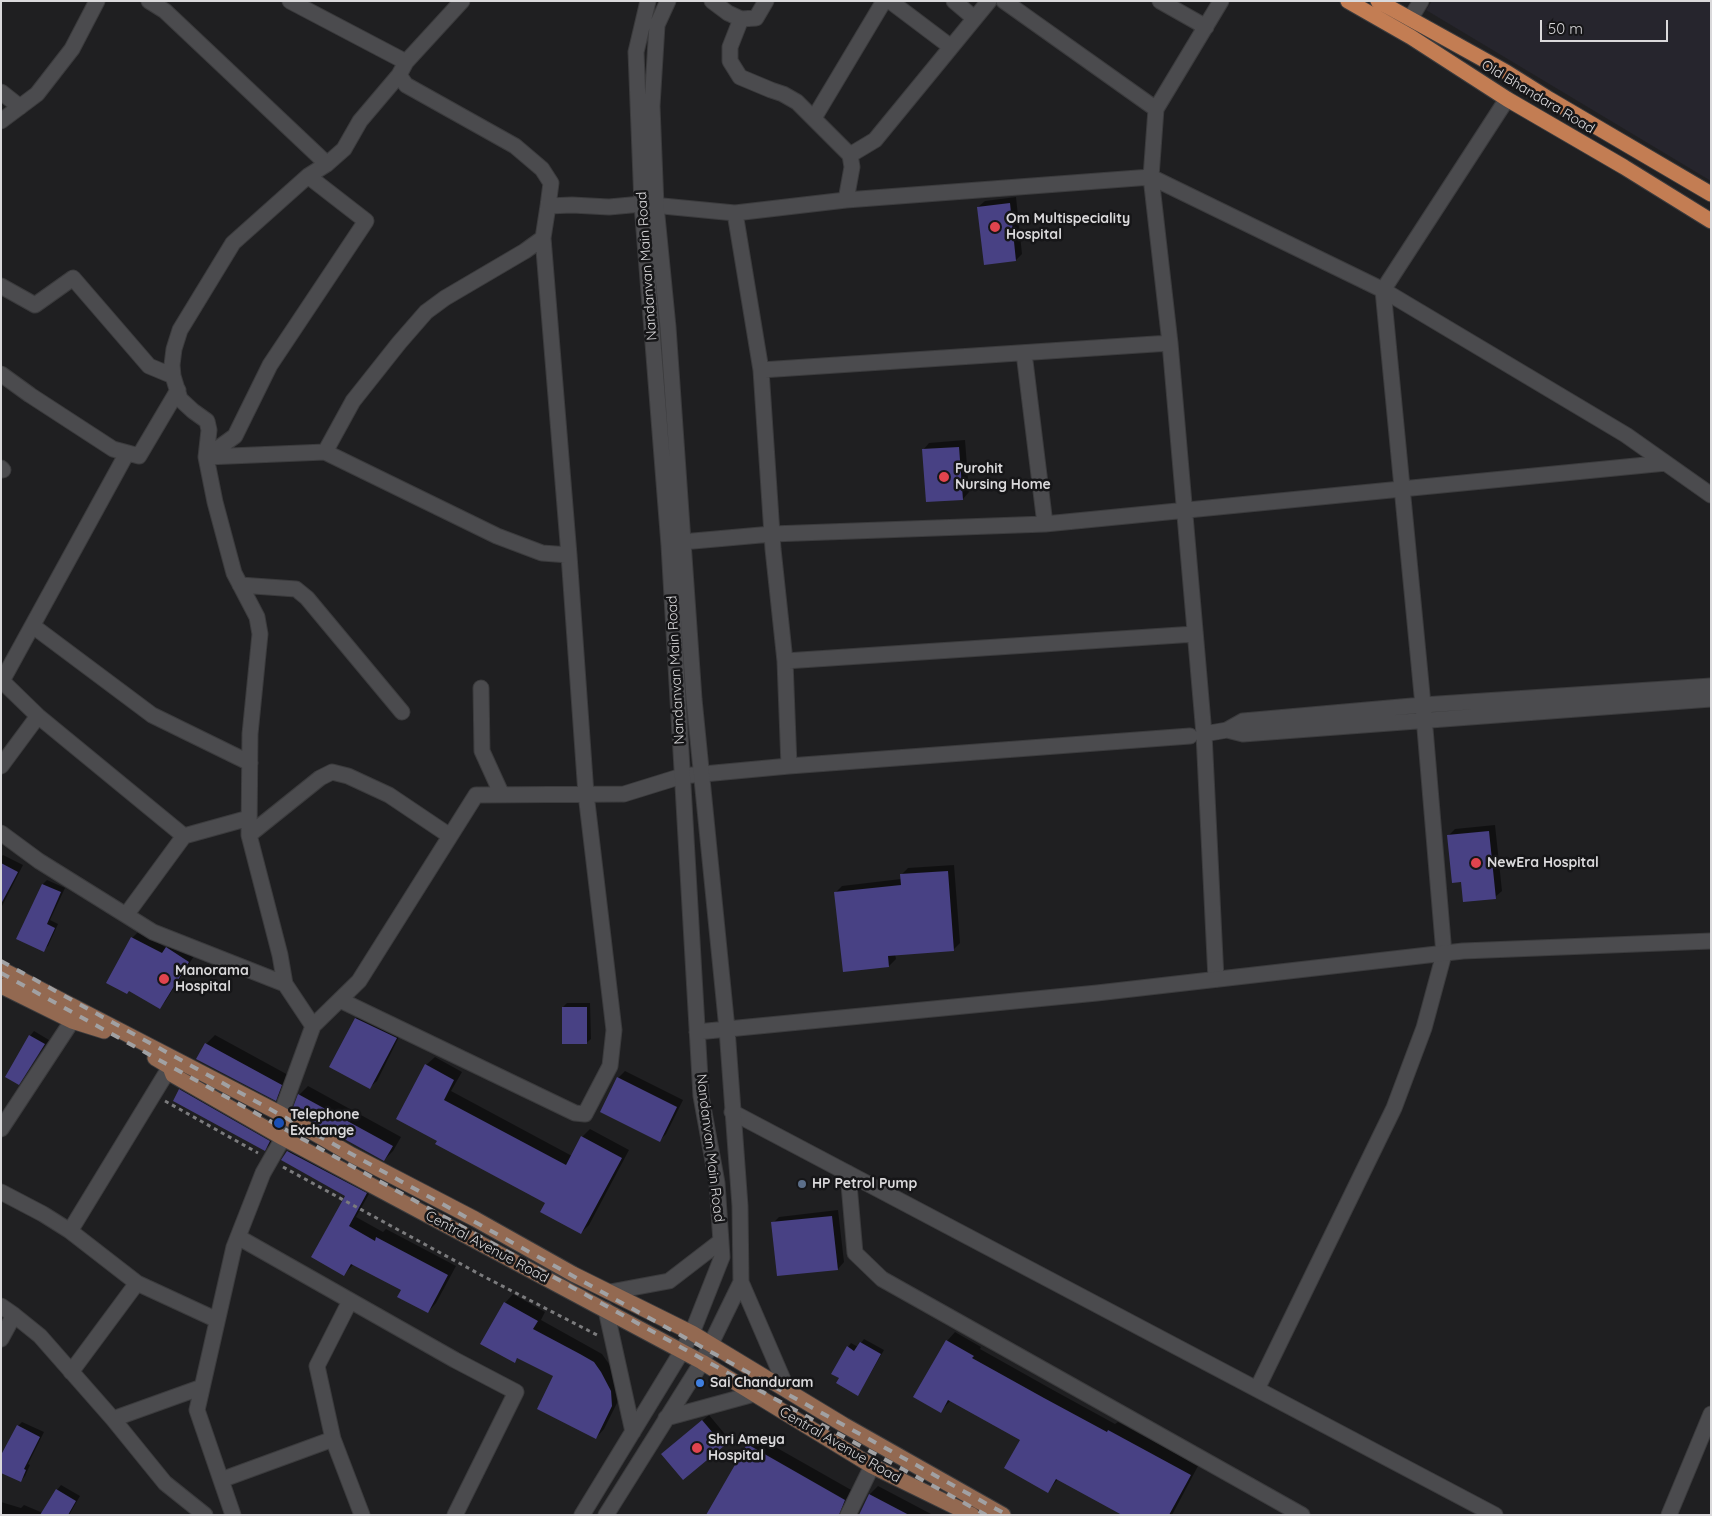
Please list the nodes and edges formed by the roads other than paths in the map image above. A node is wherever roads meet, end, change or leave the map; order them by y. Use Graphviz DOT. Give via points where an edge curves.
graph roads {
  1 [pos="97,1"];
  2 [pos="149,1"];
  3 [pos="290,1"];
  4 [pos="462,1"];
  5 [pos="648,1"];
  6 [pos="668,1"];
  7 [pos="712,1"];
  8 [pos="766,1"];
  9 [pos="884,1"];
  10 [pos="890,1"];
  11 [pos="954,1"];
  12 [pos="988,1"];
  13 [pos="1004,1"];
  14 [pos="1160,1"];
  15 [pos="1221,1"];
  16 [pos="1348,1"];
  17 [pos="1378,1"];
  18 [pos="1422,1"];
  19 [pos="317,9"];
  20 [pos="974,18"];
  21 [pos="741,19"];
  22 [pos="1410,19"];
  23 [pos="1206,27"];
  24 [pos="951,46"];
  25 [pos="403,68"];
  26 [pos="1,92"];
  27 [pos="1507,99"];
  28 [pos="1556,104"];
  29 [pos="20,107"];
  30 [pos="1156,109"];
  31 [pos="814,118"];
  32 [pos="1,120"];
  33 [pos="1545,121"];
  34 [pos="850,154"];
  35 [pos="327,164"];
  36 [pos="308,176"];
  37 [pos="1151,177"];
  38 [pos="1711,194"];
  39 [pos="846,200"];
  40 [pos="649,205"];
  41 [pos="548,206"];
  42 [pos="735,213"];
  43 [pos="1711,221"];
  44 [pos="543,238"];
  45 [pos="1,286"];
  46 [pos="1383,290"];
  47 [pos="1170,344"];
  48 [pos="1024,353"];
  49 [pos="760,370"];
  50 [pos="1,374"];
  51 [pos="175,383"];
  52 [pos="325,452"];
  53 [pos="127,453"];
  54 [pos="206,457"];
  55 [pos="1666,463"];
  56 [pos="1402,489"];
  57 [pos="1711,494"];
  58 [pos="1184,510"];
  59 [pos="1045,524"];
  60 [pos="772,534"];
  61 [pos="682,542"];
  62 [pos="569,555"];
  63 [pos="240,585"];
  64 [pos="33,626"];
  65 [pos="1195,634"];
  66 [pos="785,660"];
  67 [pos="2,680"];
  68 [pos="1711,686"];
  69 [pos="481,688"];
  70 [pos="1711,699"];
  71 [pos="1423,705"];
  72 [pos="402,712"];
  73 [pos="38,716"];
  74 [pos="1425,721"];
  75 [pos="1227,730"];
  76 [pos="1197,735"];
  77 [pos="250,763"];
  78 [pos="1,766"];
  79 [pos="789,766"];
  80 [pos="702,775"];
  81 [pos="682,776"];
  82 [pos="586,794"];
  83 [pos="502,795"];
  84 [pos="249,818"];
  85 [pos="1,833"];
  86 [pos="249,835"];
  87 [pos="184,836"];
  88 [pos="450,836"];
  89 [pos="126,915"];
  90 [pos="1711,941"];
  91 [pos="1444,954"];
  92 [pos="1,969"];
  93 [pos="1216,979"];
  94 [pos="285,984"];
  95 [pos="1,986"];
  96 [pos="340,1000"];
  97 [pos="72,1022"];
  98 [pos="313,1026"];
  99 [pos="727,1029"];
  100 [pos="697,1032"];
  101 [pos="170,1067"];
  102 [pos="732,1112"];
  103 [pos="281,1114"];
  104 [pos="1,1129"];
  105 [pos="283,1138"];
  106 [pos="848,1173"];
  107 [pos="1,1192"];
  108 [pos="70,1231"];
  109 [pos="238,1236"];
  110 [pos="721,1241"];
  111 [pos="137,1282"];
  112 [pos="741,1282"];
  113 [pos="610,1292"];
  114 [pos="350,1301"];
  115 [pos="1,1306"];
  116 [pos="606,1310"];
  117 [pos="14,1315"];
  118 [pos="217,1320"];
  119 [pos="692,1333"];
  120 [pos="1,1339"];
  121 [pos="711,1344"];
  122 [pos="682,1351"];
  123 [pos="702,1362"];
  124 [pos="72,1372"];
  125 [pos="202,1387"];
  126 [pos="1257,1389"];
  127 [pos="788,1390"];
  128 [pos="754,1394"];
  129 [pos="1711,1414"];
  130 [pos="666,1418"];
  131 [pos="113,1419"];
  132 [pos="633,1432"];
  133 [pos="333,1439"];
  134 [pos="872,1466"];
  135 [pos="221,1480"];
  136 [pos="205,1515"];
  137 [pos="233,1515"];
  138 [pos="362,1515"];
  139 [pos="455,1515"];
  140 [pos="582,1515"];
  141 [pos="606,1515"];
  142 [pos="848,1515"];
  143 [pos="972,1515"];
  144 [pos="1003,1515"];
  145 [pos="1302,1515"];
  146 [pos="1495,1515"];
  147 [pos="1669,1515"];
  1 -- 29 [label="street" via="72,49 37,94"];
  2 -- 35 [label="street" via="165,11"];
  3 -- 19 [label="street"];
  4 -- 25 [label="street"];
  5 -- 40 [label="street, Nandanvan Main Road" via="636,52"];
  6 -- 40 [label="street" via="657,25"];
  7 -- 21 [label="street"];
  8 -- 21 [label="street" via="756,18"];
  9 -- 31 [label="street"];
  10 -- 24 [label="street"];
  11 -- 20 [label="street"];
  12 -- 20 [label="street"];
  13 -- 30 [label="street"];
  14 -- 23 [label="street"];
  15 -- 23 [label="street"];
  16 -- 27 [label="highway, Old Bhandara Road"];
  17 -- 22 [label="highway"];
  18 -- 22 [label="street"];
  19 -- 25 [label="street"];
  20 -- 24 [label="street"];
  21 -- 31 [label="street" via="730,47 730,62 740,77 797,102"];
  22 -- 28 [label="highway"];
  23 -- 30 [label="street"];
  24 -- 34 [label="street" via="874,140"];
  25 -- 35 [label="street" via="360,121 344,149"];
  25 -- 41 [label="street" via="406,85 515,146 542,169 550,183"];
  26 -- 29 [label="street"];
  27 -- 33 [label="highway, Old Bhandara Road"];
  27 -- 46 [label="street"];
  28 -- 33 [label="highway"];
  28 -- 38 [label="highway"];
  29 -- 32 [label="street"];
  30 -- 37 [label="street"];
  31 -- 34 [label="street"];
  33 -- 43 [label="highway, Old Bhandara Road"];
  34 -- 39 [label="street" via="852,167"];
  35 -- 36 [label="street"];
  36 -- 51 [label="street" via="233,243 180,330 172,365"];
  36 -- 54 [label="street" via="366,221 270,365 235,436"];
  37 -- 39 [label="street"];
  37 -- 46 [label="street"];
  37 -- 47 [label="street"];
  39 -- 42 [label="street"];
  40 -- 41 [label="street" via="609,208"];
  40 -- 42 [label="street"];
  40 -- 61 [label="street" via="668,327"];
  40 -- 81 [label="street, Nandanvan Main Road"];
  41 -- 44 [label="street"];
  42 -- 49 [label="street"];
  44 -- 52 [label="street" via="426,312 353,401"];
  44 -- 62 [label="street"];
  45 -- 51 [label="street" via="35,305 72,278 149,366"];
  46 -- 55 [label="street" via="1626,435"];
  46 -- 56 [label="street"];
  47 -- 48 [label="street"];
  47 -- 58 [label="street"];
  48 -- 49 [label="street"];
  48 -- 59 [label="street"];
  49 -- 60 [label="street"];
  50 -- 53 [label="street" via="113,449"];
  51 -- 53 [label="street" via="140,456"];
  51 -- 54 [label="street" via="180,399 207,421 210,430"];
  52 -- 54 [label="street"];
  52 -- 62 [label="street" via="497,536 542,553"];
  53 -- 64 [label="street"];
  54 -- 63 [label="street" via="226,547"];
  55 -- 56 [label="street"];
  55 -- 57 [label="street"];
  56 -- 58 [label="street"];
  56 -- 71 [label="street"];
  58 -- 59 [label="street"];
  58 -- 65 [label="street"];
  59 -- 60 [label="street"];
  60 -- 61 [label="street"];
  60 -- 66 [label="street"];
  61 -- 80 [label="street"];
  62 -- 82 [label="street"];
  63 -- 72 [label="street" via="296,589"];
  63 -- 77 [label="street" via="257,617 260,634"];
  64 -- 67 [label="street"];
  64 -- 77 [label="street" via="152,715"];
  65 -- 66 [label="street"];
  65 -- 76 [label="street"];
  66 -- 79 [label="street"];
  67 -- 73 [label="street"];
  68 -- 71 [label="street"];
  69 -- 83 [label="street" via="482,751"];
  70 -- 74 [label="street"];
  71 -- 74 [label="street"];
  71 -- 75 [label="street" via="1243,721"];
  73 -- 78 [label="street"];
  73 -- 87 [label="street"];
  74 -- 75 [label="street" via="1243,734"];
  74 -- 91 [label="street"];
  75 -- 76 [label="street"];
  76 -- 79 [label="street"];
  76 -- 93 [label="street"];
  77 -- 84 [label="street"];
  79 -- 80 [label="street"];
  80 -- 81 [label="street"];
  80 -- 99 [label="street"];
  81 -- 82 [label="street" via="624,794"];
  81 -- 100 [label="street, Nandanvan Main Road"];
  82 -- 83 [label="street"];
  82 -- 96 [label="street" via="614,1030 610,1066 586,1114 575,1113"];
  83 -- 88 [label="street" via="476,795"];
  84 -- 86 [label="street"];
  84 -- 87 [label="street"];
  85 -- 89 [label="street"];
  86 -- 88 [label="street" via="332,772 389,795"];
  86 -- 94 [label="street"];
  87 -- 89 [label="street"];
  88 -- 96 [label="street" via="358,981"];
  89 -- 94 [label="street" via="154,932"];
  90 -- 91 [label="street"];
  91 -- 93 [label="street"];
  91 -- 126 [label="street" via="1424,1028 1394,1108"];
  92 -- 103 [label="main road"];
  93 -- 99 [label="street"];
  94 -- 98 [label="street"];
  95 -- 97 [label="main road, Central Avenue Road"];
  96 -- 98 [label="street"];
  97 -- 101 [label="main road, Central Avenue Road" via="105,1031"];
  97 -- 104 [label="street"];
  98 -- 103 [label="street"];
  99 -- 100 [label="street"];
  99 -- 102 [label="street"];
  100 -- 110 [label="street, Nandanvan Main Road" via="701,1096 717,1183"];
  101 -- 105 [label="main road, Central Avenue Road" via="173,1075"];
  101 -- 108 [label="street"];
  102 -- 106 [label="street"];
  102 -- 112 [label="street" via="740,1206"];
  103 -- 105 [label="street"];
  103 -- 113 [label="main road" via="352,1156 476,1218"];
  105 -- 109 [label="street" via="263,1173"];
  105 -- 116 [label="main road, Central Avenue Road"];
  106 -- 126 [label="street"];
  106 -- 145 [label="street" via="856,1252 882,1279"];
  107 -- 108 [label="street"];
  108 -- 111 [label="street"];
  109 -- 114 [label="street"];
  109 -- 118 [label="street"];
  110 -- 113 [label="street" via="668,1281"];
  110 -- 119 [label="street, Nandanvan Main Road" via="722,1257"];
  111 -- 118 [label="street"];
  111 -- 124 [label="street"];
  112 -- 121 [label="street"];
  112 -- 127 [label="street"];
  113 -- 119 [label="main road"];
  114 -- 133 [label="street" via="317,1366"];
  114 -- 139 [label="street" via="516,1392"];
  115 -- 117 [label="street"];
  116 -- 122 [label="main road, Central Avenue Road"];
  116 -- 132 [label="street"];
  117 -- 120 [label="street"];
  117 -- 124 [label="street" via="40,1336"];
  118 -- 125 [label="street"];
  119 -- 121 [label="main road"];
  119 -- 122 [label="street, Nandanvan Main Road"];
  121 -- 123 [label="street"];
  121 -- 127 [label="main road"];
  122 -- 123 [label="main road, Central Avenue Road"];
  122 -- 132 [label="street"];
  123 -- 128 [label="main road, Central Avenue Road"];
  123 -- 130 [label="street"];
  124 -- 131 [label="street"];
  125 -- 131 [label="street"];
  125 -- 135 [label="street" via="197,1410"];
  126 -- 146 [label="street"];
  127 -- 144 [label="main road"];
  128 -- 130 [label="street"];
  128 -- 134 [label="main road, Central Avenue Road"];
  129 -- 147 [label="street"];
  130 -- 141 [label="street"];
  131 -- 136 [label="street" via="166,1483"];
  132 -- 140 [label="street"];
  133 -- 135 [label="street"];
  133 -- 138 [label="street"];
  134 -- 142 [label="street"];
  134 -- 143 [label="main road, Central Avenue Road"];
  135 -- 137 [label="street"];
}
